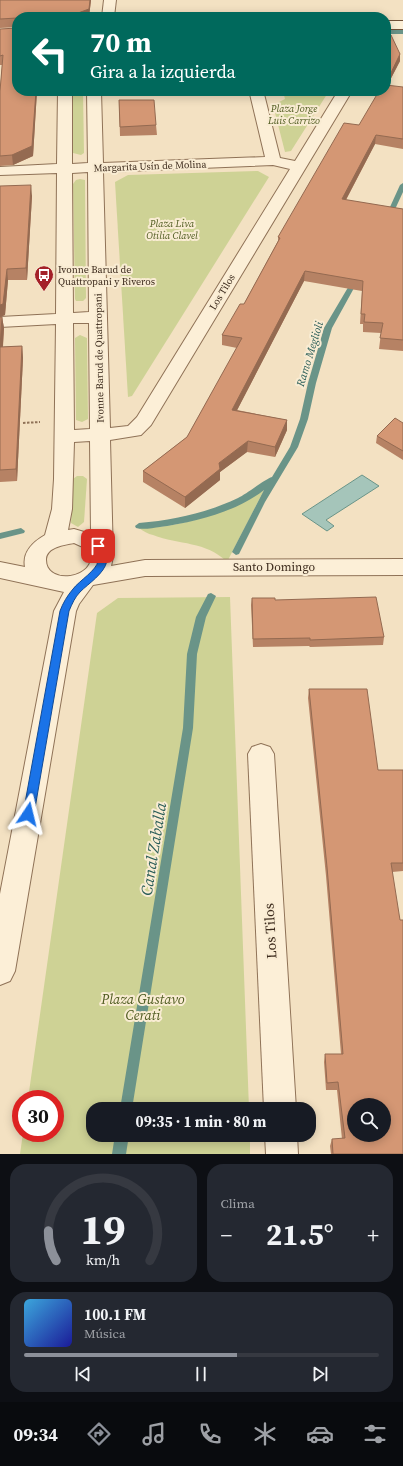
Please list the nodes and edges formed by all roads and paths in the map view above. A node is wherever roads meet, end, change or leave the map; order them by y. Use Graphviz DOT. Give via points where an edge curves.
graph roads {
  1 [pos="110,0"];
  2 [pos="109,12"];
  3 [pos="391,25"];
  4 [pos="403,25"];
  5 [pos="65,96"];
  6 [pos="94,96"];
  7 [pos="257,96"];
  8 [pos="342,96"];
  9 [pos="273,161"];
  10 [pos="299,166"];
  11 [pos="95,168"];
  12 [pos="65,169"];
  13 [pos="0,171"];
  14 [pos="98,317"];
  15 [pos="64,318"];
  16 [pos="0,322"];
  17 [pos="100,435"];
  18 [pos="64,437"];
  19 [pos="47,544"];
  20 [pos="102,553"];
  21 [pos="403,567"];
  22 [pos="145,568"];
  23 [pos="1,570"];
  24 [pos="87,579"];
  25 [pos="47,580"];
  26 [pos="65,611"];
  27 [pos="261,754"];
  28 [pos="0,971"];
  29 [pos="280,1102"];
  30 [pos="281,1142"];
  31 [pos="282,1154"];
  1 -- 2 [label="street"];
  3 -- 4 [label="street"];
  5 -- 12 [label="street"];
  6 -- 11 [label="street, Ivonne Barud de Quattropani"];
  7 -- 9 [label="street"];
  8 -- 10 [label="street, Los Tilos"];
  9 -- 10 [label="street, Margarita Usín de Molina"];
  9 -- 11 [label="street, Margarita Usín de Molina"];
  10 -- 17 [label="street, Los Tilos" via="144,422 134,431"];
  11 -- 12 [label="street, Margarita Usín de Molina"];
  11 -- 14 [label="street, Ivonne Barud de Quattropani"];
  12 -- 13 [label="street, Margarita Usín de Molina"];
  12 -- 15 [label="street"];
  14 -- 15 [label="street"];
  14 -- 17 [label="street, Ivonne Barud de Quattropani"];
  15 -- 16 [label="street"];
  15 -- 18 [label="street"];
  17 -- 18 [label="street, Los Tilos"];
  17 -- 20 [label="street, Ivonne Barud de Quattropani"];
  18 -- 19 [label="street" via="62,509"];
  19 -- 20 [label="street" via="74,536 91,541"];
  19 -- 23 [label="street"];
  19 -- 25 [label="street" via="34,556 36,572"];
  20 -- 22 [label="street, Santo Domingo"];
  20 -- 24 [label="street" via="103,561 100,568"];
  21 -- 22 [label="street, Santo Domingo"];
  22 -- 24 [label="street, Santo Domingo"];
  23 -- 25 [label="street"];
  24 -- 25 [label="street" via="68,584"];
  24 -- 26 [label="street" via="69,601"];
  25 -- 26 [label="street" via="60,594"];
  26 -- 28 [label="street"];
  27 -- 29 [label="street, Los Tilos"];
  30 -- 31 [label="street"];
}
